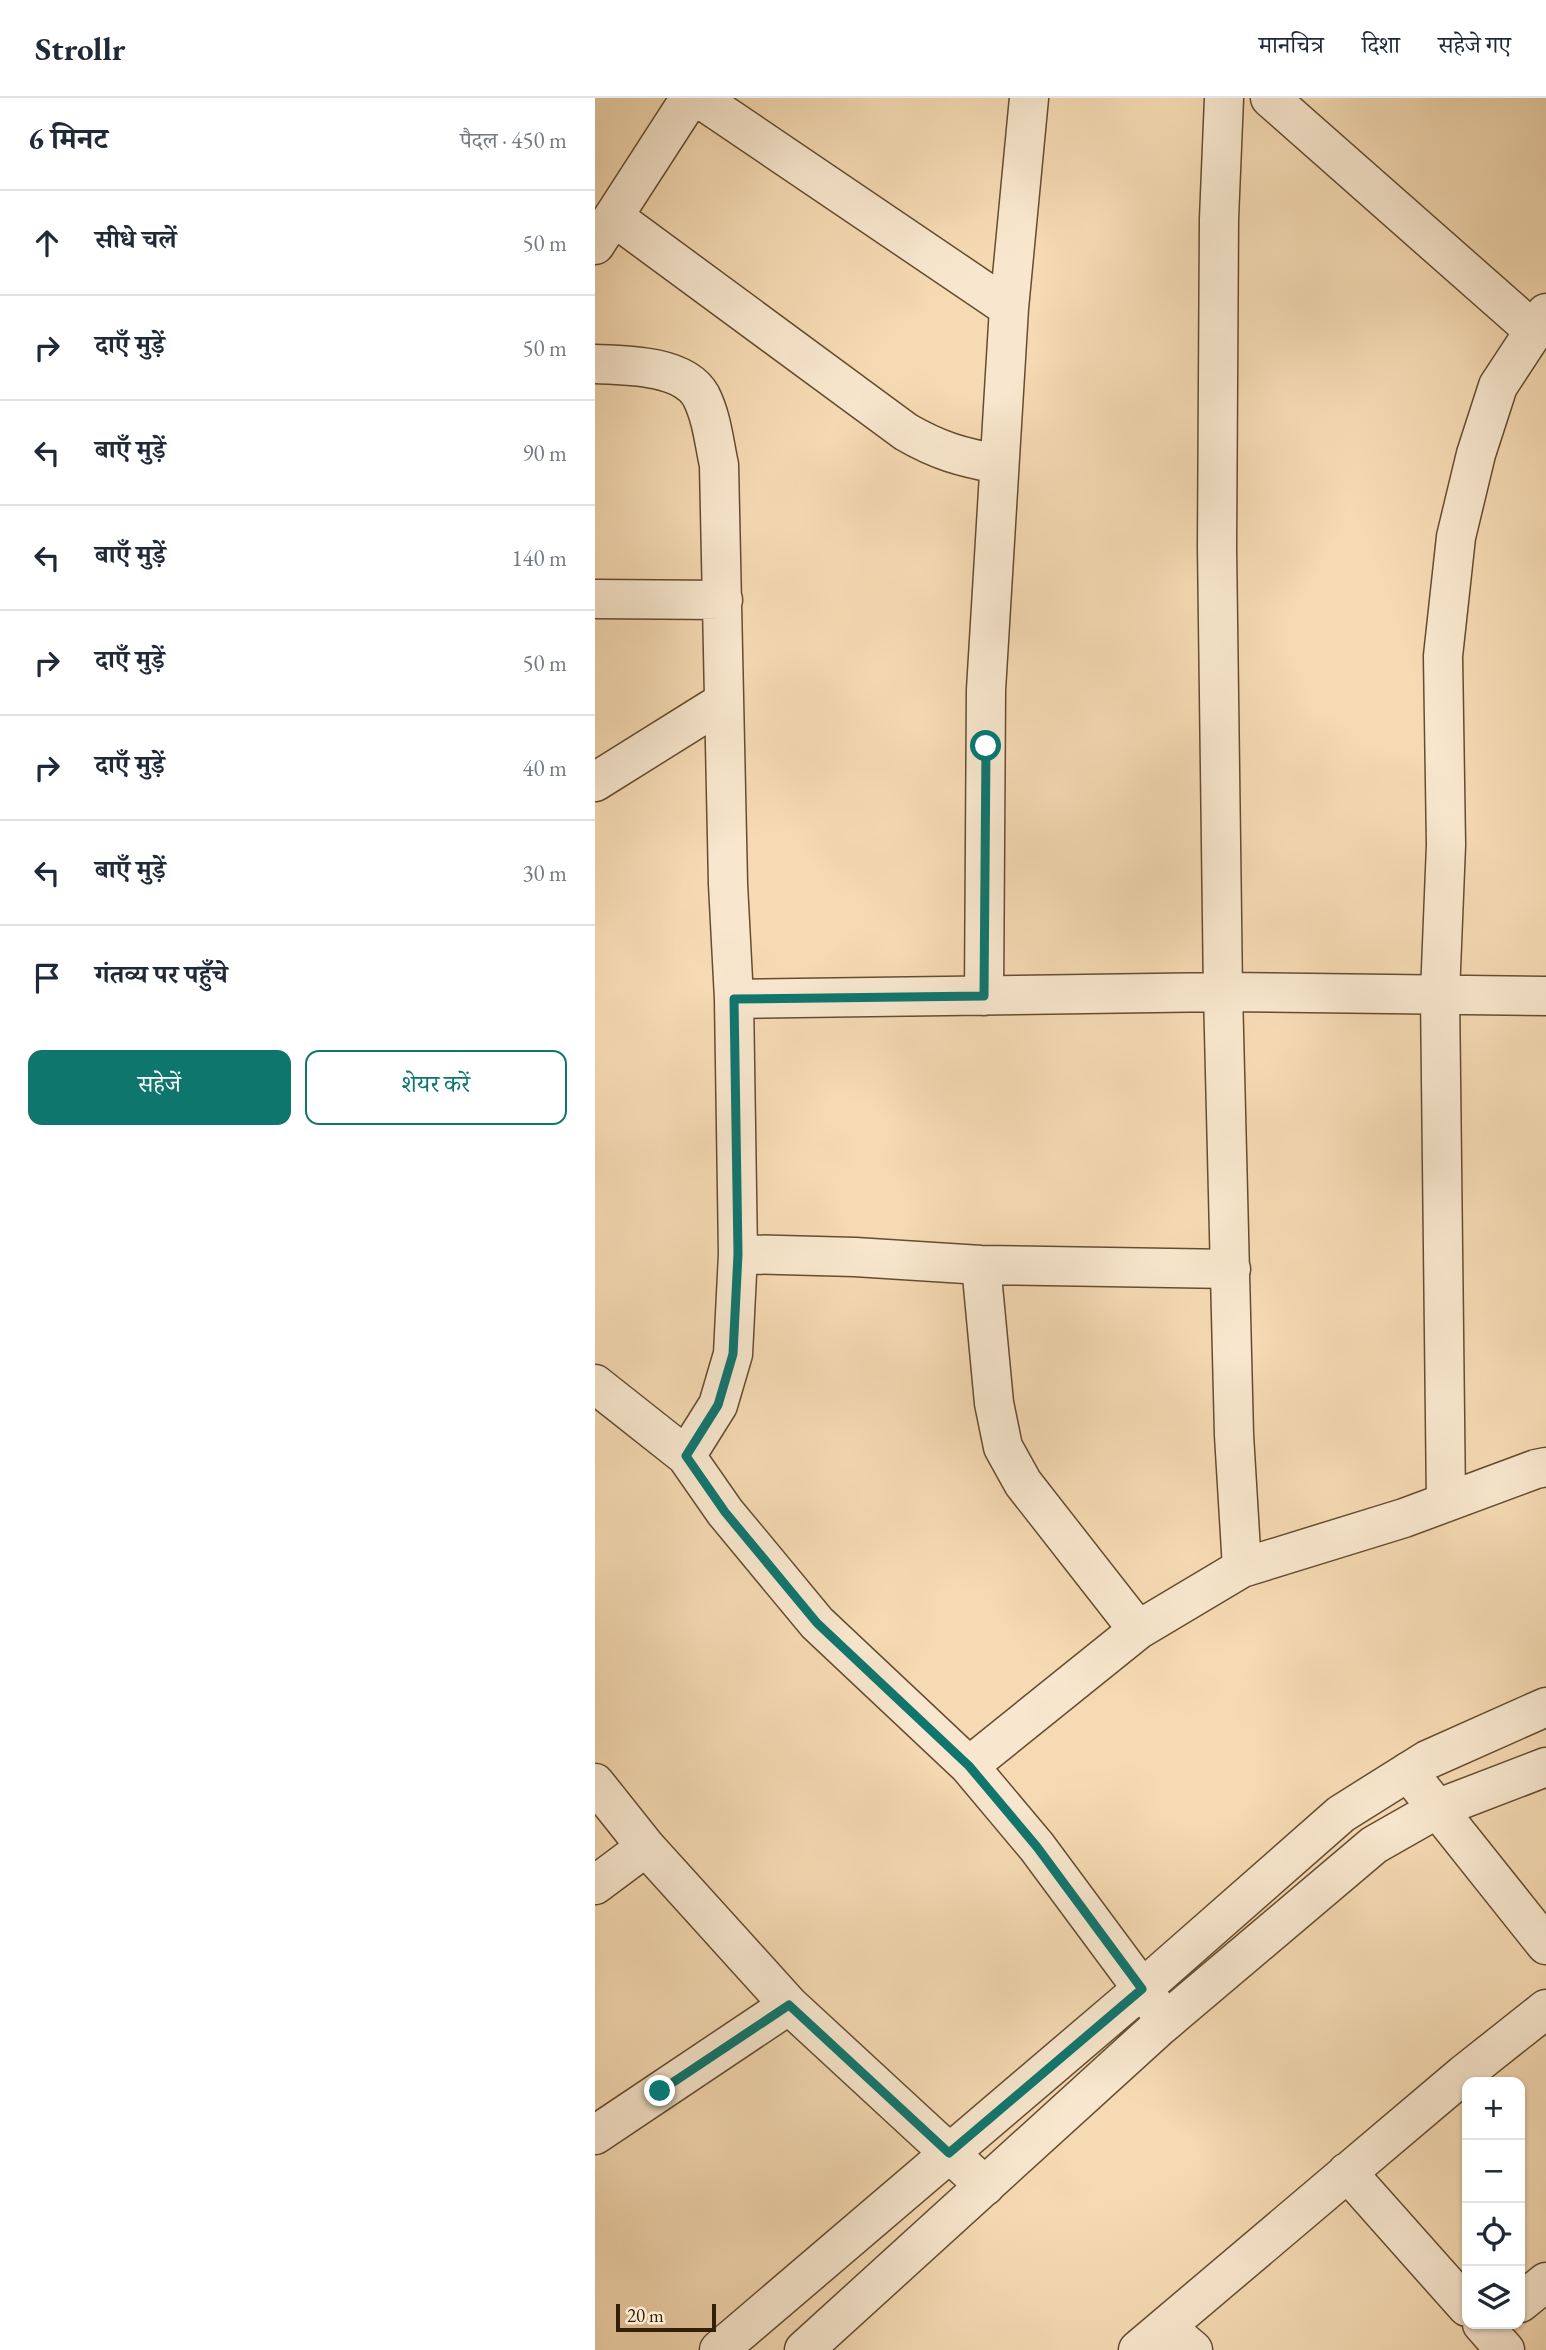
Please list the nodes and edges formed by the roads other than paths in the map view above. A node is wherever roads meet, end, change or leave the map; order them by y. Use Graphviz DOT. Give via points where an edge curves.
graph roads {
  1 [pos="690,98"];
  2 [pos="699,98"];
  3 [pos="1224,98"];
  4 [pos="1270,98"];
  5 [pos="1025,100"];
  6 [pos="605,231"];
  7 [pos="1009,308"];
  8 [pos="1540,321"];
  9 [pos="595,336"];
  10 [pos="595,364"];
  11 [pos="641,365"];
  12 [pos="998,464"];
  13 [pos="595,599"];
  14 [pos="723,600"];
  15 [pos="723,702"];
  16 [pos="595,782"];
  17 [pos="1223,992"];
  18 [pos="1440,994"];
  19 [pos="984,996"];
  20 [pos="1546,996"];
  21 [pos="734,999"];
  22 [pos="738,1254"];
  23 [pos="981,1265"];
  24 [pos="1231,1269"];
  25 [pos="595,1384"];
  26 [pos="686,1456"];
  27 [pos="1546,1467"];
  28 [pos="1446,1502"];
  29 [pos="1242,1567"];
  30 [pos="1138,1630"];
  31 [pos="1546,1707"];
  32 [pos="969,1766"];
  33 [pos="1546,1767"];
  34 [pos="1408,1772"];
  35 [pos="595,1783"];
  36 [pos="1439,1808"];
  37 [pos="646,1847"];
  38 [pos="595,1885"];
  39 [pos="1546,1945"];
  40 [pos="1142,1989"];
  41 [pos="789,2005"];
  42 [pos="1546,2009"];
  43 [pos="1167,2021"];
  44 [pos="595,2135"];
  45 [pos="949,2153"];
  46 [pos="1347,2172"];
  47 [pos="985,2186"];
  48 [pos="1546,2282"];
  49 [pos="1462,2299"];
  50 [pos="1525,2300"];
  51 [pos="1165,2342"];
  52 [pos="719,2350"];
  53 [pos="804,2350"];
  1 -- 6 [label="street"];
  2 -- 7 [label="street"];
  3 -- 17 [label="street" via="1217,547"];
  4 -- 8 [label="street"];
  5 -- 7 [label="street"];
  6 -- 12 [label="street" via="906,432 934,448"];
  7 -- 12 [label="street"];
  8 -- 18 [label="street" via="1498,386 1456,537 1443,656 1446,845"];
  9 -- 11 [label="street"];
  10 -- 11 [label="street"];
  11 -- 14 [label="street" via="678,376 699,393 709,417 719,465"];
  12 -- 19 [label="street" via="986,690"];
  13 -- 14 [label="street"];
  14 -- 15 [label="street"];
  15 -- 16 [label="street"];
  15 -- 21 [label="street"];
  17 -- 18 [label="street"];
  17 -- 19 [label="street"];
  17 -- 24 [label="street"];
  18 -- 20 [label="street"];
  18 -- 28 [label="street"];
  19 -- 21 [label="street"];
  21 -- 22 [label="street"];
  22 -- 23 [label="street"];
  22 -- 26 [label="street" via="733,1354 718,1405"];
  23 -- 24 [label="street"];
  23 -- 30 [label="street" via="994,1403 1003,1447 1023,1483"];
  24 -- 29 [label="street"];
  25 -- 26 [label="street"];
  26 -- 32 [label="street" via="725,1512 817,1623"];
  27 -- 28 [label="street"];
  28 -- 29 [label="street"];
  29 -- 30 [label="street"];
  30 -- 32 [label="street"];
  31 -- 34 [label="street"];
  32 -- 40 [label="street" via="1037,1847"];
  33 -- 36 [label="street"];
  34 -- 36 [label="street"];
  34 -- 40 [label="street" via="1341,1814"];
  35 -- 37 [label="street"];
  36 -- 39 [label="street"];
  36 -- 43 [label="street" via="1374,1845"];
  37 -- 38 [label="street"];
  37 -- 41 [label="street"];
  40 -- 43 [label="street"];
  40 -- 45 [label="street"];
  41 -- 44 [label="street"];
  41 -- 45 [label="street"];
  42 -- 46 [label="street"];
  43 -- 47 [label="street"];
  45 -- 47 [label="street"];
  45 -- 52 [label="street"];
  46 -- 49 [label="street"];
  46 -- 51 [label="street"];
  47 -- 53 [label="street"];
  48 -- 50 [label="street"];
}
